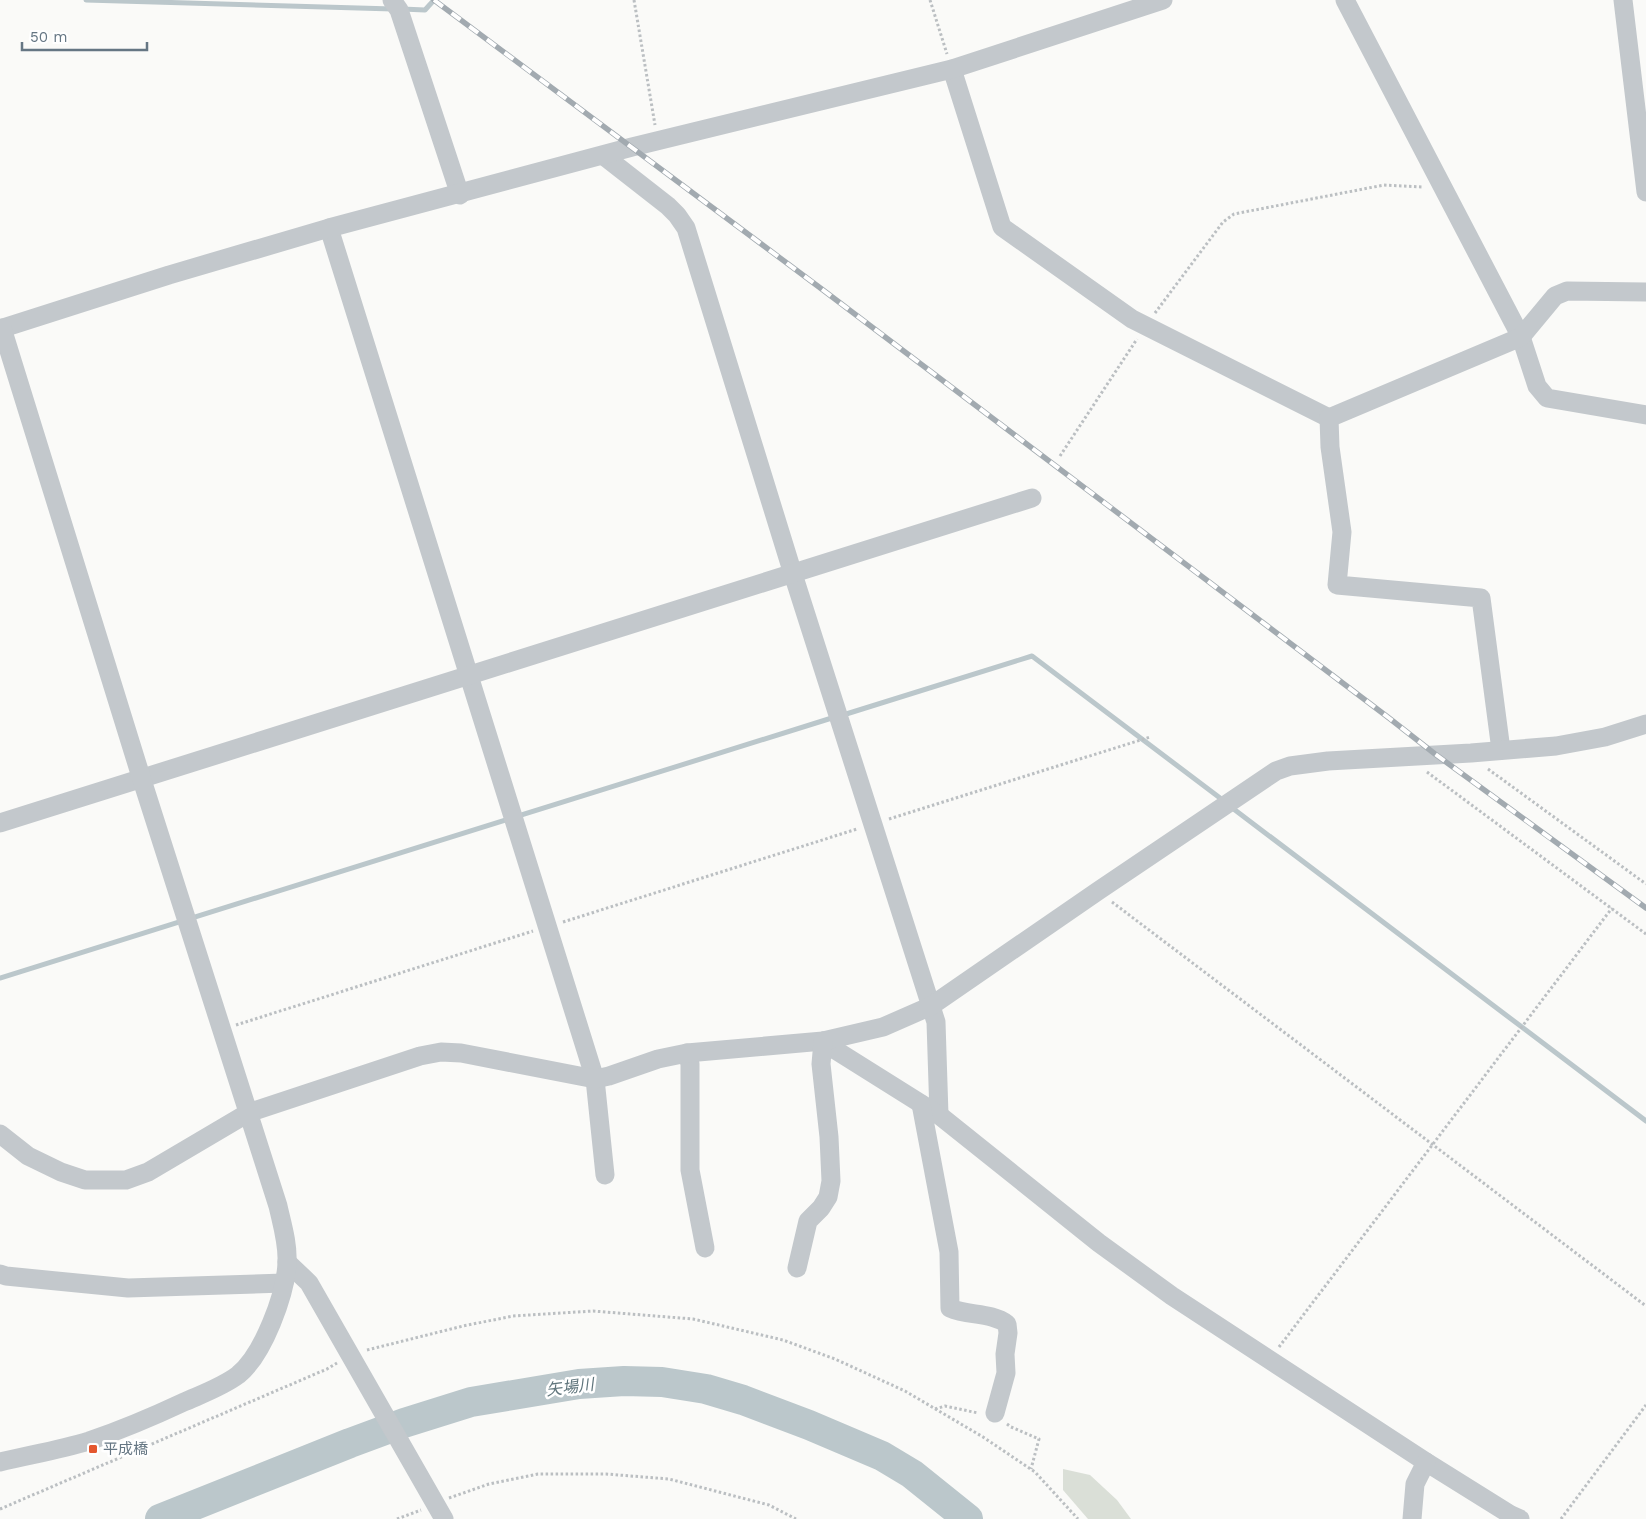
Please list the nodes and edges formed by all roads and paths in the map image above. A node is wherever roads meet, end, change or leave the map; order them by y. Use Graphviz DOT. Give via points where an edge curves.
graph roads {
  1 [pos="392,0"];
  2 [pos="634,0"];
  3 [pos="930,0"];
  4 [pos="1163,0"];
  5 [pos="1345,0"];
  6 [pos="1623,0"];
  7 [pos="952,69"];
  8 [pos="658,142"];
  9 [pos="604,156"];
  10 [pos="1443,188"];
  11 [pos="1646,192"];
  12 [pos="460,194"];
  13 [pos="329,228"];
  14 [pos="1646,292"];
  15 [pos="1146,326"];
  16 [pos="1,328"];
  17 [pos="1522,337"];
  18 [pos="1646,414"];
  19 [pos="1328,418"];
  20 [pos="1060,456"];
  21 [pos="1032,498"];
  22 [pos="793,574"];
  23 [pos="467,675"];
  24 [pos="1646,724"];
  25 [pos="1150,737"];
  26 [pos="1501,750"];
  27 [pos="1466,753"];
  28 [pos="1415,756"];
  29 [pos="142,780"];
  30 [pos="0,824"];
  31 [pos="873,824"];
  32 [pos="1646,884"];
  33 [pos="1098,891"];
  34 [pos="1612,908"];
  35 [pos="547,927"];
  36 [pos="1646,934"];
  37 [pos="932,1006"];
  38 [pos="221,1029"];
  39 [pos="823,1041"];
  40 [pos="687,1053"];
  41 [pos="595,1079"];
  42 [pos="921,1104"];
  43 [pos="248,1113"];
  44 [pos="939,1115"];
  45 [pos="0,1134"];
  46 [pos="1432,1143"];
  47 [pos="605,1175"];
  48 [pos="705,1248"];
  49 [pos="287,1262"];
  50 [pos="797,1268"];
  51 [pos="0,1274"];
  52 [pos="284,1283"];
  53 [pos="1646,1306"];
  54 [pos="375,1347"];
  55 [pos="1270,1359"];
  56 [pos="348,1363"];
  57 [pos="1646,1406"];
  58 [pos="995,1413"];
  59 [pos="1039,1439"];
  60 [pos="0,1462"];
  61 [pos="1426,1462"];
  62 [pos="1031,1469"];
  63 [pos="439,1497"];
  64 [pos="0,1509"];
  65 [pos="418,1511"];
  66 [pos="397,1519"];
  67 [pos="444,1519"];
  68 [pos="796,1519"];
  69 [pos="1078,1519"];
  70 [pos="1412,1519"];
  71 [pos="1520,1519"];
  72 [pos="1561,1519"];
  1 -- 12 [label="street"];
  2 -- 8 [label="path"];
  3 -- 7 [label="path"];
  4 -- 7 [label="street"];
  5 -- 10 [label="street"];
  6 -- 11 [label="street"];
  7 -- 8 [label="street"];
  7 -- 15 [label="street" via="1002,227"];
  8 -- 9 [label="street"];
  9 -- 12 [label="street"];
  9 -- 22 [label="street" via="668,206 686,228"];
  10 -- 15 [label="path" via="1384,185 1234,214 1223,222"];
  10 -- 17 [label="street"];
  12 -- 13 [label="street"];
  13 -- 16 [label="street"];
  13 -- 23 [label="street"];
  14 -- 17 [label="street" via="1567,291 1555,296"];
  15 -- 19 [label="street"];
  15 -- 20 [label="path"];
  16 -- 29 [label="street"];
  17 -- 18 [label="street" via="1538,386 1547,398"];
  17 -- 19 [label="street"];
  19 -- 26 [label="street" via="1342,532 1337,585 1481,598"];
  21 -- 22 [label="street"];
  22 -- 23 [label="street"];
  22 -- 31 [label="street"];
  23 -- 29 [label="street"];
  23 -- 35 [label="street"];
  24 -- 26 [label="street" via="1605,737 1566,744"];
  25 -- 31 [label="path"];
  26 -- 27 [label="street"];
  27 -- 28 [label="street"];
  27 -- 32 [label="path"];
  28 -- 33 [label="street" via="1309,762 1276,770"];
  28 -- 34 [label="path" via="1416,764"];
  29 -- 30 [label="street"];
  29 -- 38 [label="street"];
  31 -- 35 [label="path"];
  31 -- 37 [label="street"];
  33 -- 37 [label="street"];
  33 -- 46 [label="path"];
  34 -- 36 [label="path"];
  34 -- 46 [label="path"];
  35 -- 38 [label="path"];
  35 -- 41 [label="street"];
  37 -- 39 [label="street" via="883,1027"];
  37 -- 44 [label="street" via="936,1022"];
  38 -- 43 [label="street"];
  39 -- 40 [label="street"];
  39 -- 42 [label="street"];
  39 -- 50 [label="street" via="821,1064 831,1181 828,1198 808,1221"];
  40 -- 41 [label="street"];
  40 -- 48 [label="street" via="690,1064 690,1170"];
  41 -- 43 [label="street" via="441,1052 420,1056"];
  41 -- 47 [label="street"];
  42 -- 44 [label="street"];
  42 -- 58 [label="street" via="949,1252 950,1308 999,1318 1008,1324 1006,1373"];
  43 -- 45 [label="street" via="148,1172 126,1180 85,1180 61,1172 28,1156"];
  43 -- 49 [label="street" via="278,1206"];
  44 -- 55 [label="street" via="1099,1243 1172,1296"];
  46 -- 53 [label="path"];
  46 -- 55 [label="path"];
  49 -- 52 [label="street"];
  49 -- 56 [label="street" via="309,1283"];
  51 -- 52 [label="street" via="128,1288"];
  52 -- 60 [label="street" via="270,1326 255,1355 238,1374 219,1387 87,1441"];
  54 -- 62 [label="path" via="513,1316 594,1311 692,1319 783,1340 835,1358 905,1391"];
  55 -- 61 [label="street"];
  56 -- 63 [label="street"];
  56 -- 64 [label="path"];
  57 -- 72 [label="path"];
  59 -- 62 [label="path"];
  61 -- 70 [label="street" via="1414,1484"];
  61 -- 71 [label="street"];
  62 -- 69 [label="path"];
  63 -- 67 [label="street"];
  63 -- 68 [label="path" via="538,1474 606,1474 669,1479 769,1505"];
  65 -- 66 [label="path"];
}
